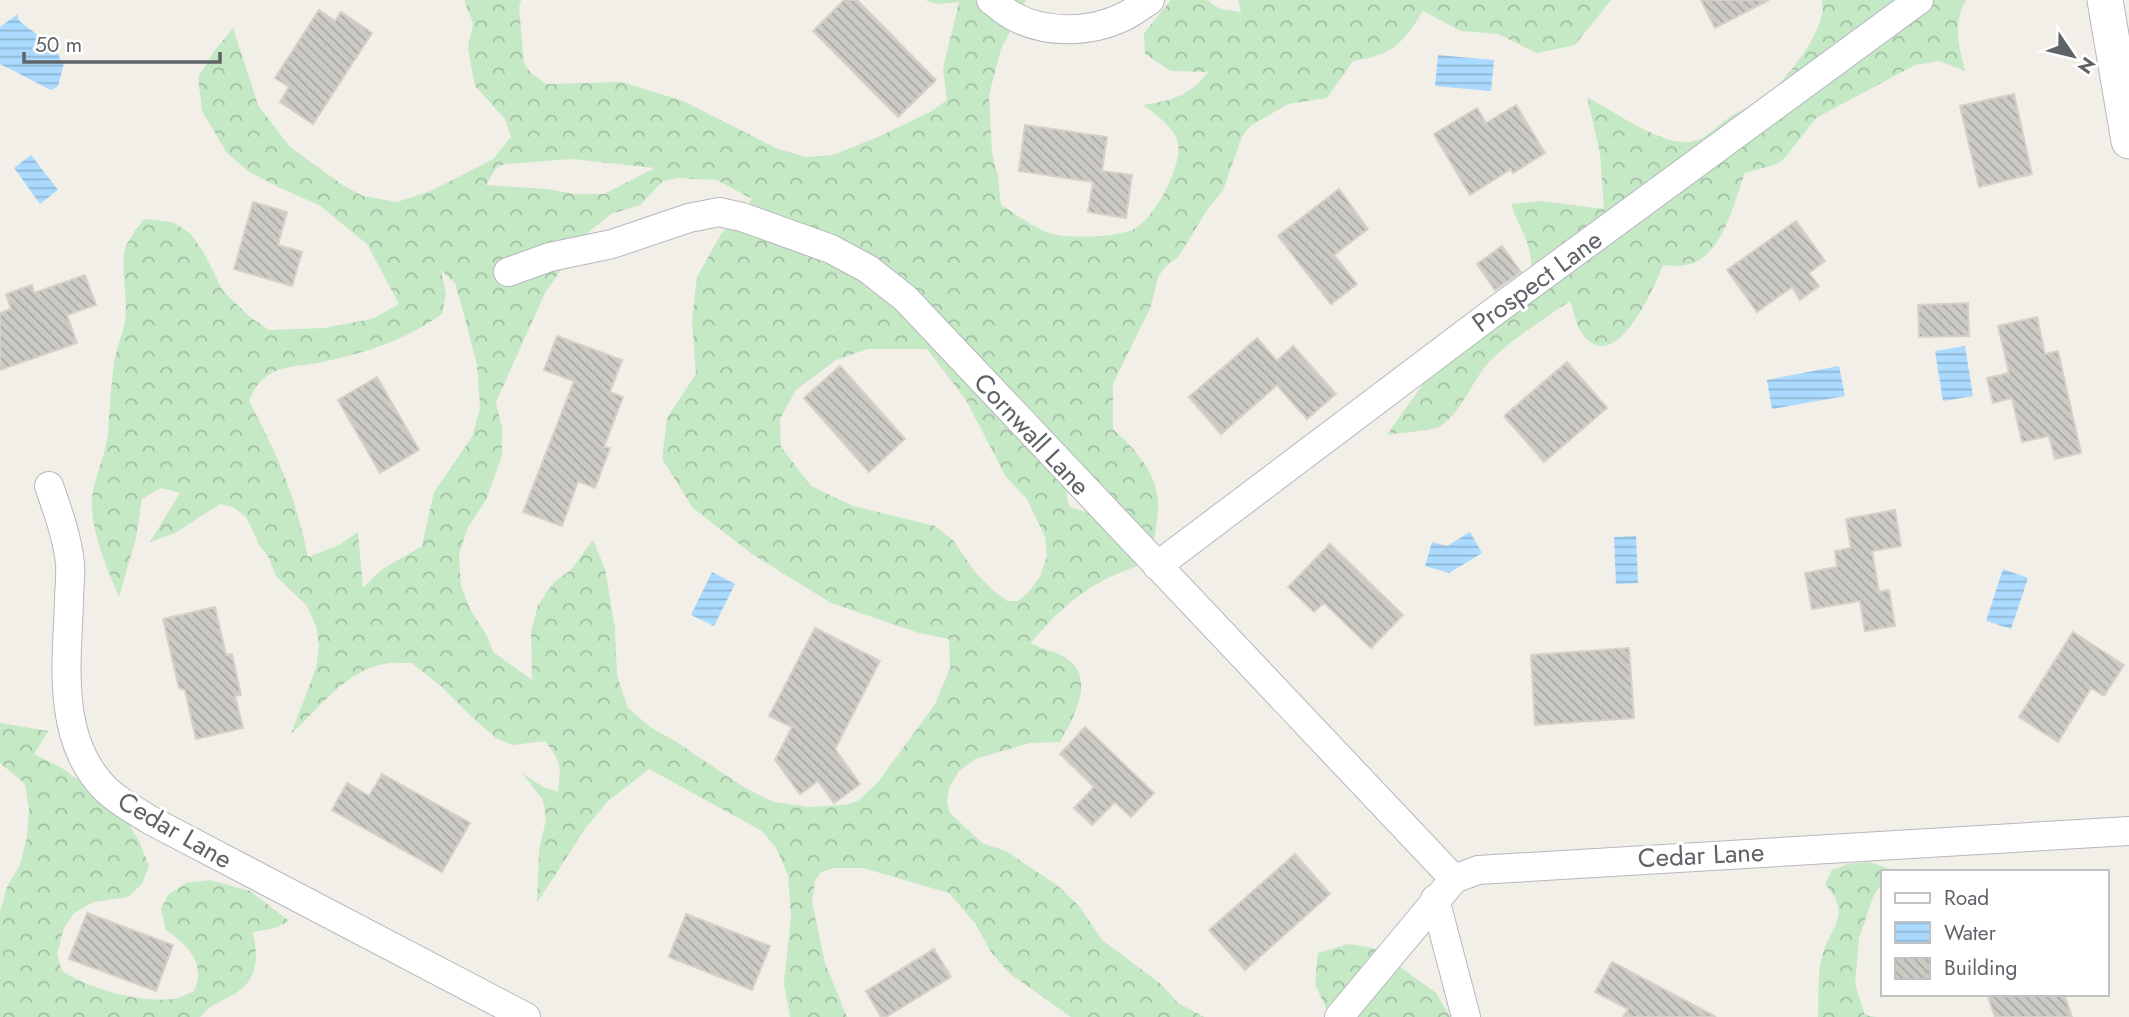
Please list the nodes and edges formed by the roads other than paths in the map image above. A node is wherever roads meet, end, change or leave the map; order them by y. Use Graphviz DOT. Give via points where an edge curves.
graph roads {
  1 [pos="990,0"];
  2 [pos="1150,0"];
  3 [pos="1919,0"];
  4 [pos="2105,0"];
  5 [pos="2129,141"];
  6 [pos="508,272"];
  7 [pos="49,486"];
  8 [pos="1157,566"];
  9 [pos="2129,831"];
  10 [pos="1444,889"];
  11 [pos="526,1017"];
  12 [pos="1339,1017"];
  13 [pos="1466,1017"];
  1 -- 2 [label="street" via="1013,16 1056,29 1085,29 1122,18"];
  3 -- 8 [label="street, Prospect Lane"];
  4 -- 5 [label="street"];
  6 -- 8 [label="street, Cornwall Lane" via="719,212 831,249 868,269 905,298"];
  7 -- 11 [label="street, Cedar Lane" via="63,524 70,565 69,714 75,741 99,782 150,820"];
  8 -- 10 [label="street, Cornwall Lane"];
  9 -- 10 [label="street, Cedar Lane" via="1478,870"];
  10 -- 12 [label="street"];
  10 -- 13 [label="street, Cornwall Lane"];
}
